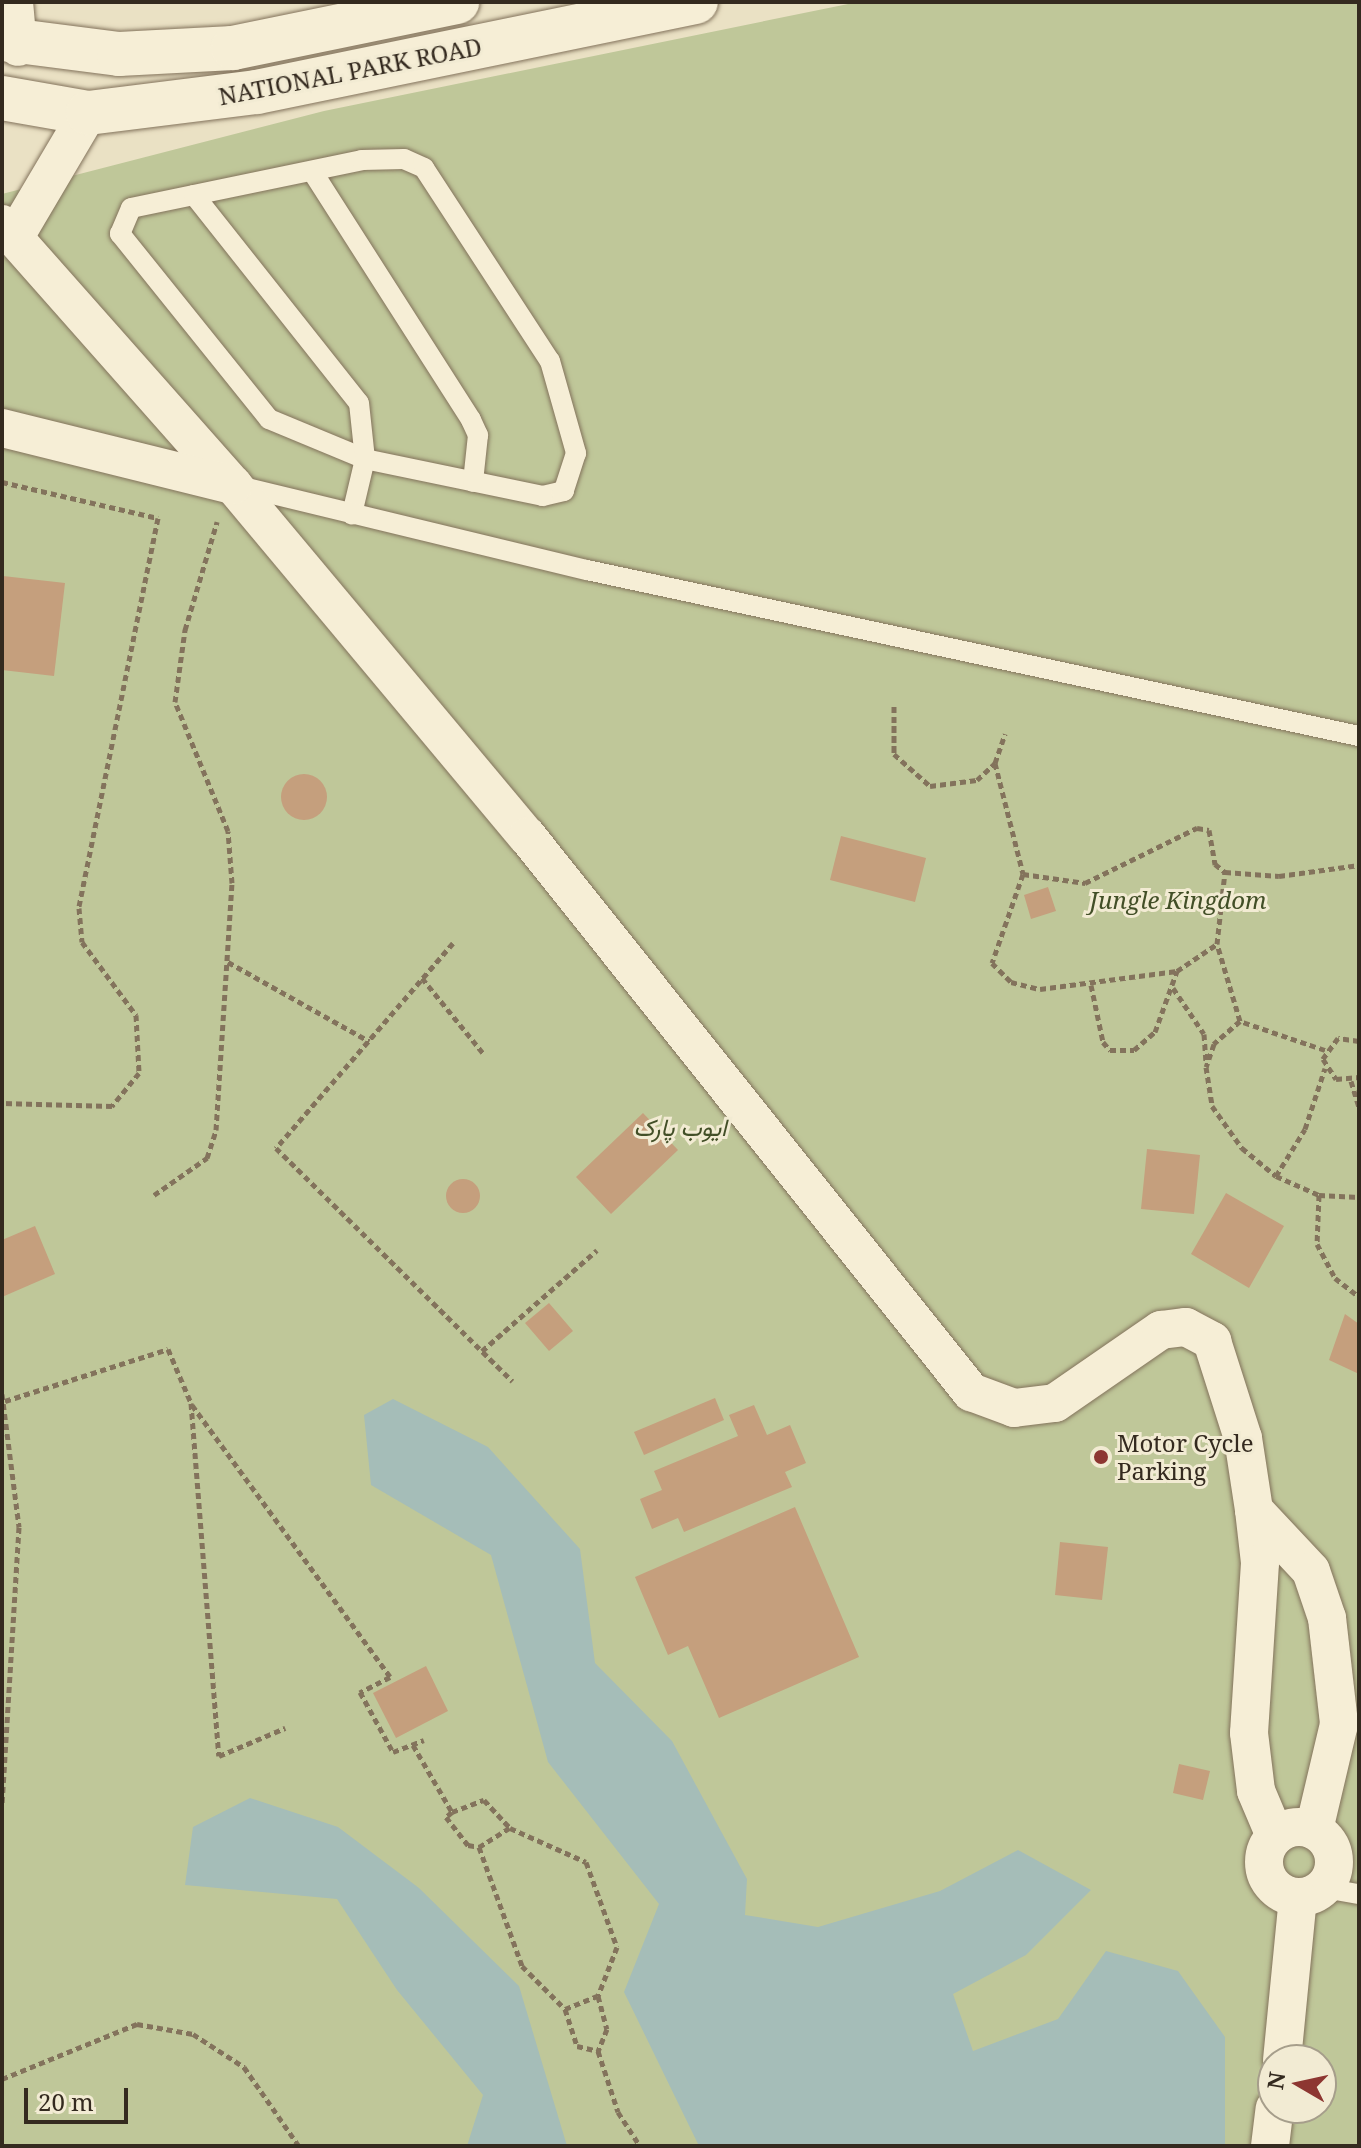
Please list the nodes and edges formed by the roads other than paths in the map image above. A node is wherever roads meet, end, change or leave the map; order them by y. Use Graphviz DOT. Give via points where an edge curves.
graph roads {
  1 [pos="14,2"];
  2 [pos="457,2"];
  3 [pos="696,2"];
  4 [pos="10,43"];
  5 [pos="2,98"];
  6 [pos="88,113"];
  7 [pos="312,171"];
  8 [pos="194,195"];
  9 [pos="8,231"];
  10 [pos="171,415"];
  11 [pos="2,428"];
  12 [pos="365,459"];
  13 [pos="150,461"];
  14 [pos="473,482"];
  15 [pos="233,485"];
  16 [pos="352,514"];
  17 [pos="1359,736"];
  18 [pos="1254,1510"];
  19 [pos="1314,1830"];
  20 [pos="1275,1836"];
  21 [pos="1327,1893"];
  22 [pos="1286,2044"];
  23 [pos="1273,2124"];
  24 [pos="1270,2146"];
  1 -- 4 [label="street"];
  2 -- 4 [label="main road, NATIONAL PARK ROAD" via="233,48 119,54"];
  3 -- 6 [label="main road, NATIONAL PARK ROAD" via="257,92"];
  5 -- 6 [label="main road, NATIONAL PARK ROAD"];
  6 -- 9 [label="street"];
  7 -- 8 [label="lane"];
  7 -- 14 [label="lane" via="471,420 478,435"];
  7 -- 14 [label="lane" via="387,158 424,168 538,335 572,425 574,475 564,491 543,496"];
  8 -- 12 [label="lane" via="349,386 364,421"];
  8 -- 12 [label="lane" via="131,208 120,234 128,250 254,406 295,433"];
  9 -- 10 [label="street"];
  10 -- 13 [label="street"];
  10 -- 15 [label="street"];
  11 -- 13 [label="street"];
  12 -- 14 [label="lane"];
  12 -- 16 [label="lane"];
  13 -- 15 [label="street"];
  15 -- 16 [label="lane"];
  15 -- 18 [label="street" via="527,836 971,1392 1014,1408 1055,1403 1151,1334 1172,1327 1199,1332 1221,1352"];
  16 -- 17 [label="lane"];
  18 -- 19 [label="street" via="1311,1571 1327,1618 1339,1724"];
  18 -- 20 [label="street" via="1260,1563 1249,1733 1256,1791"];
  19 -- 20 [label="street"];
  19 -- 21 [label="street" via="1335,1863"];
  20 -- 21 [label="street" via="1266,1875 1273,1887"];
  21 -- 22 [label="street"];
  23 -- 24 [label="street"];
}
